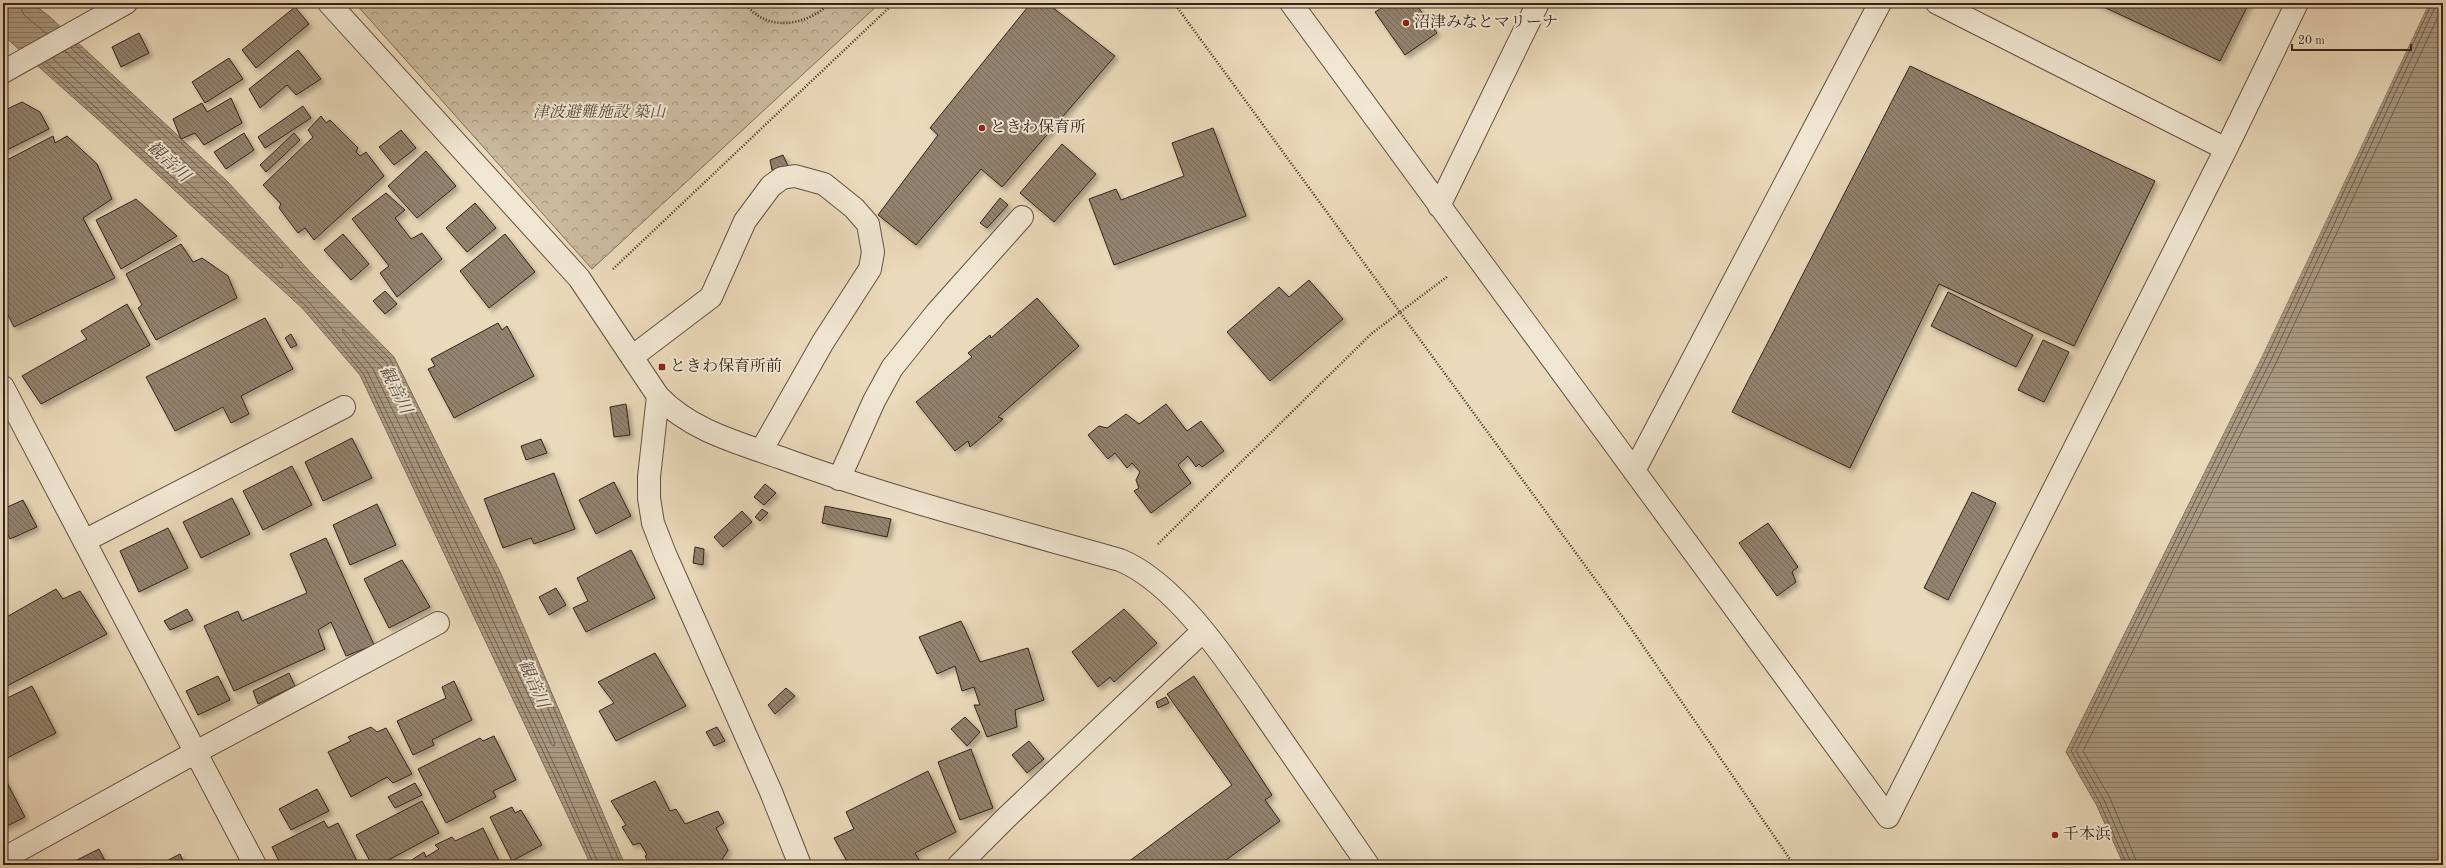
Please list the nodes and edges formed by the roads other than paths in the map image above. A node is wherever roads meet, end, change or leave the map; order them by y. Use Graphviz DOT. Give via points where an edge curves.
graph roads {
  1 [pos="126,3"];
  2 [pos="329,3"];
  3 [pos="1291,3"];
  4 [pos="1538,3"];
  5 [pos="1880,3"];
  6 [pos="1937,3"];
  7 [pos="2297,3"];
  8 [pos="10,67"];
  9 [pos="2226,149"];
  10 [pos="1439,206"];
  11 [pos="1022,217"];
  12 [pos="632,357"];
  13 [pos="3,387"];
  14 [pos="658,396"];
  15 [pos="344,407"];
  16 [pos="761,451"];
  17 [pos="1634,471"];
  18 [pos="839,479"];
  19 [pos="84,541"];
  20 [pos="438,623"];
  21 [pos="1203,631"];
  22 [pos="196,752"];
  23 [pos="3,858"];
  24 [pos="255,865"];
  25 [pos="800,865"];
  26 [pos="959,865"];
  27 [pos="1368,865"];
  1 -- 8 [label="street"];
  2 -- 12 [label="street" via="588,291"];
  3 -- 10 [label="street"];
  4 -- 10 [label="street"];
  5 -- 17 [label="street"];
  6 -- 9 [label="street"];
  7 -- 9 [label="street"];
  9 -- 17 [label="street" via="1888,817"];
  10 -- 17 [label="street"];
  11 -- 18 [label="street" via="937,312 892,368 874,401"];
  12 -- 14 [label="street"];
  12 -- 16 [label="street" via="711,297 745,221 771,186 782,178 795,176 824,184 854,208 868,224 873,252 870,269 823,342"];
  13 -- 19 [label="street"];
  14 -- 16 [label="street" via="683,419 709,432"];
  14 -- 25 [label="street" via="649,477 653,523 771,792"];
  15 -- 19 [label="street"];
  16 -- 18 [label="street"];
  18 -- 21 [label="street" via="1137,567 1158,583"];
  19 -- 22 [label="street"];
  20 -- 22 [label="street"];
  21 -- 26 [label="street"];
  21 -- 27 [label="street" via="1229,664"];
  22 -- 23 [label="street"];
  22 -- 24 [label="street"];
}
